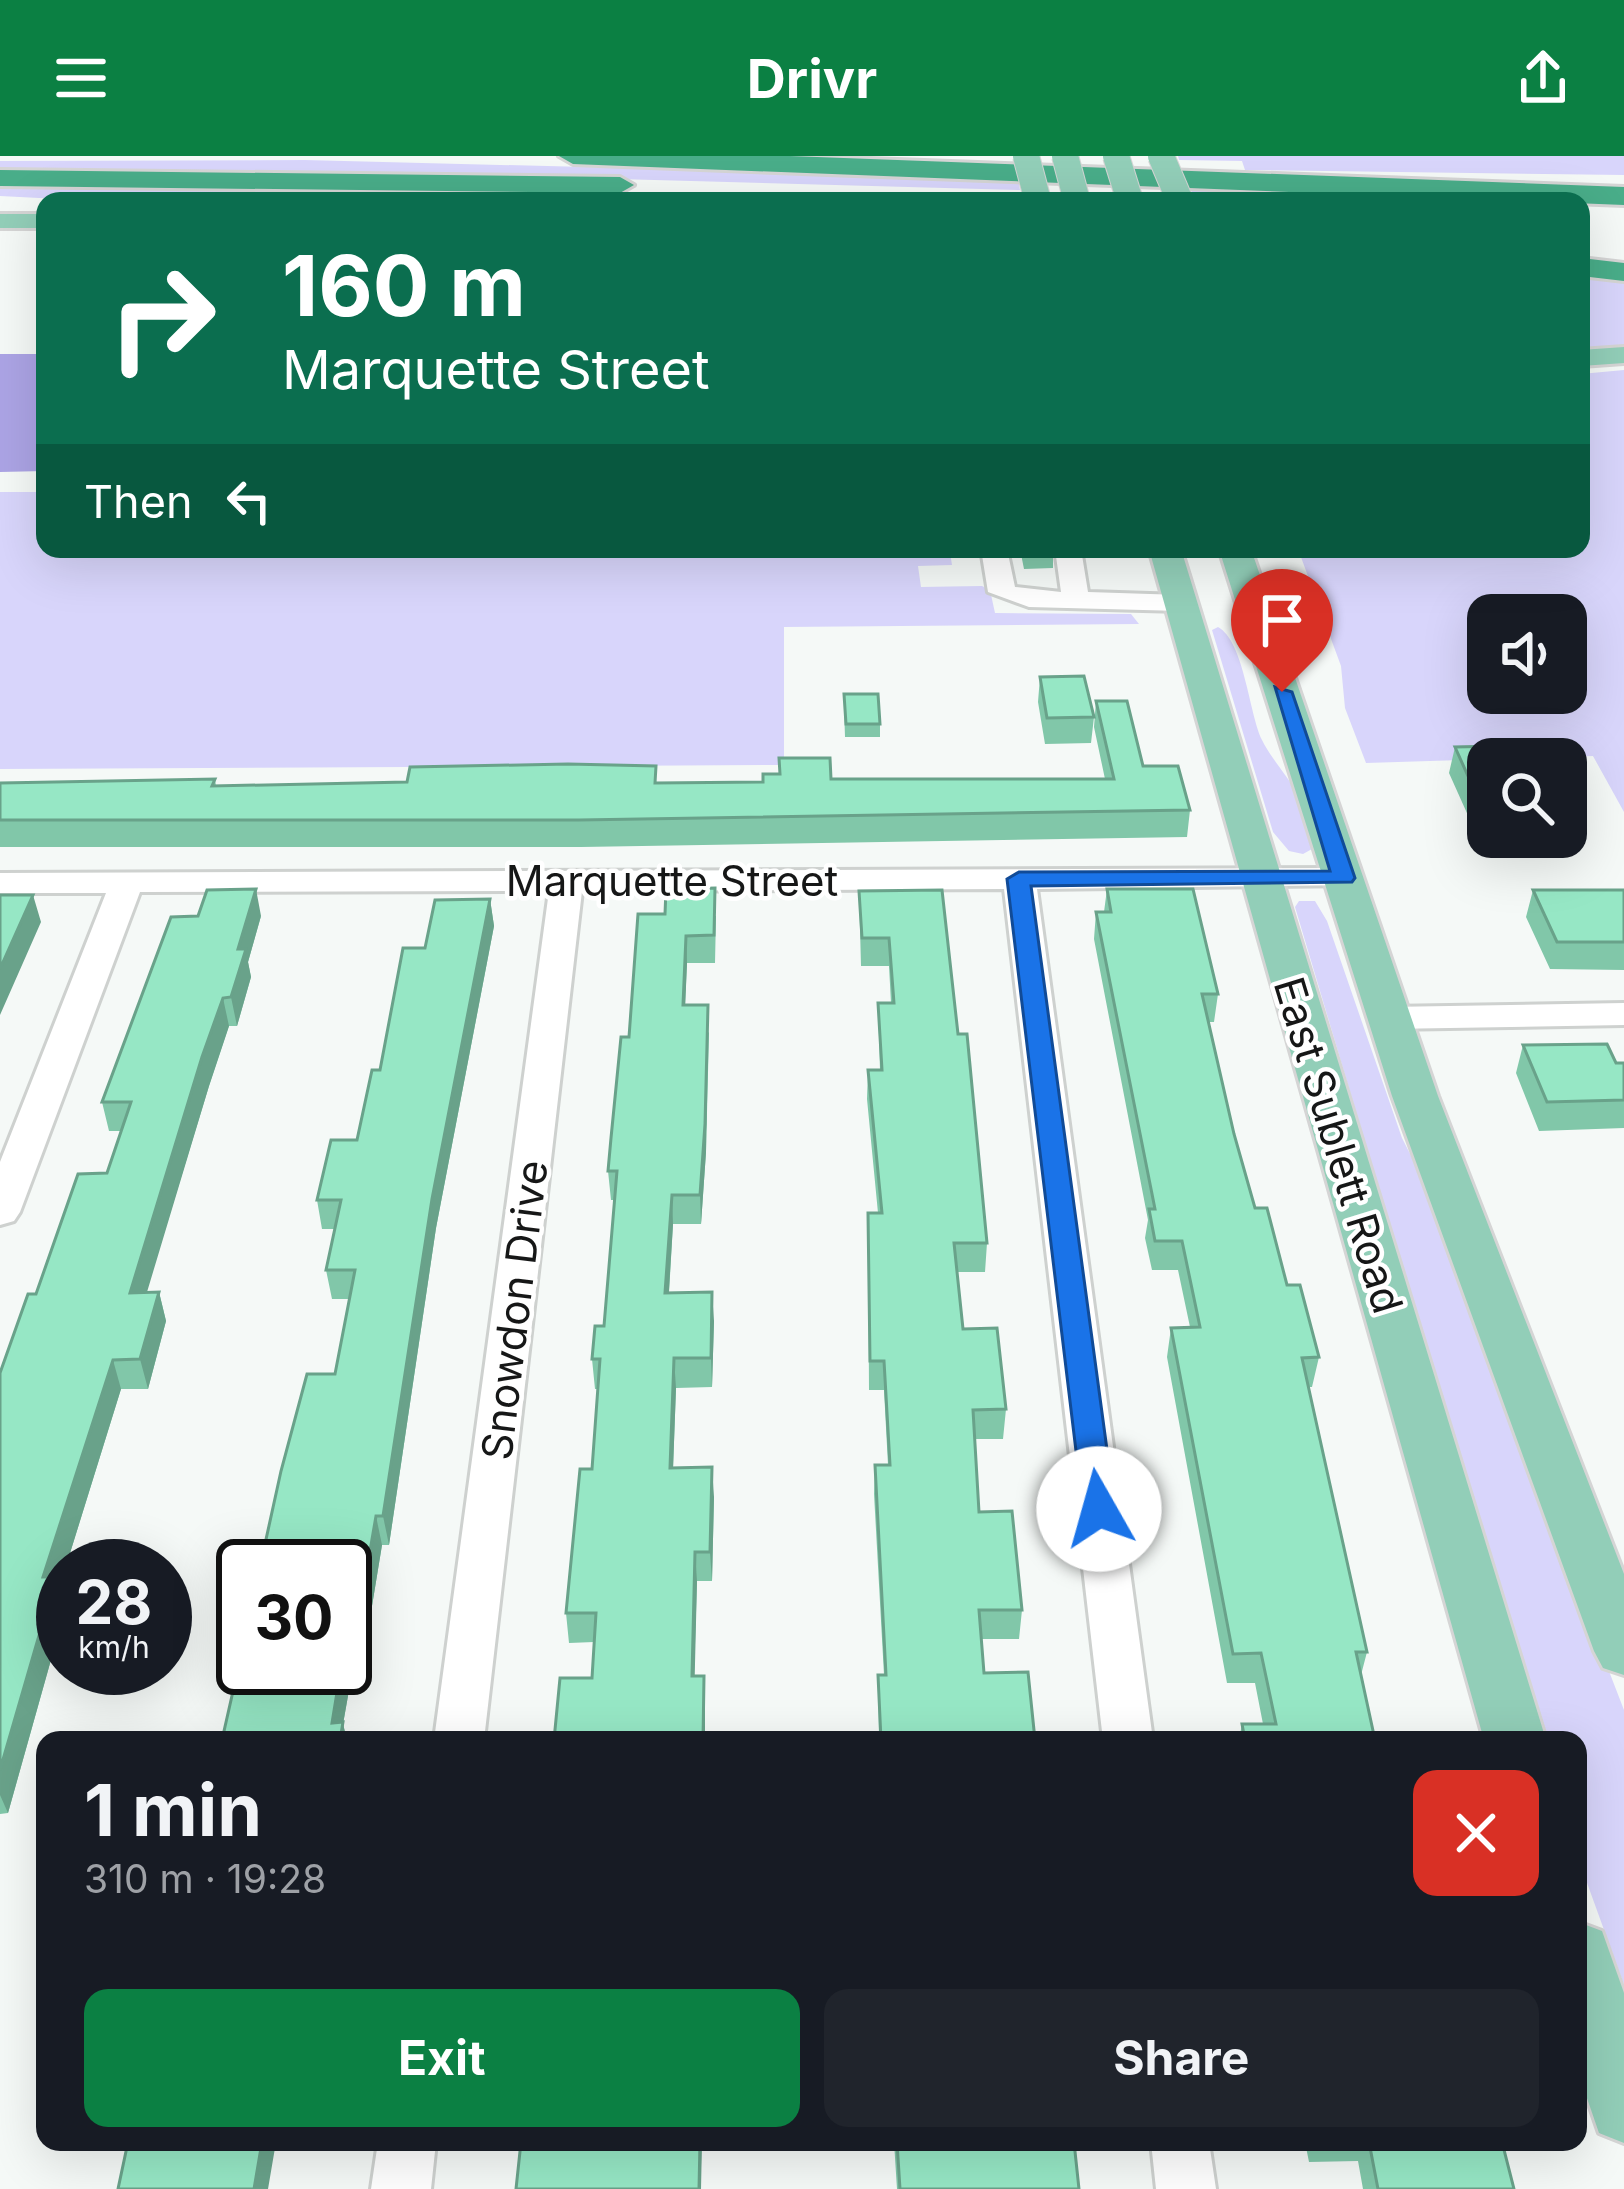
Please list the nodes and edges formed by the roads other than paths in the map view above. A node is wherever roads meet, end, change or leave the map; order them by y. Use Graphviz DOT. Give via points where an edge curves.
graph roads {
  1 [pos="573,156"];
  2 [pos="1026,156"];
  3 [pos="1065,156"];
  4 [pos="1116,156"];
  5 [pos="1160,165"];
  6 [pos="0,178"];
  7 [pos="1624,180"];
  8 [pos="747,188"];
  9 [pos="768,192"];
  10 [pos="841,192"];
  11 [pos="1036,192"];
  12 [pos="1074,192"];
  13 [pos="1127,192"];
  14 [pos="1175,192"];
  15 [pos="1564,192"];
  16 [pos="1590,194"];
  17 [pos="1624,196"];
  18 [pos="0,200"];
  19 [pos="36,202"];
  20 [pos="0,221"];
  21 [pos="36,221"];
  22 [pos="1590,224"];
  23 [pos="1624,225"];
  24 [pos="1590,268"];
  25 [pos="1624,272"];
  26 [pos="1624,355"];
  27 [pos="1590,357"];
  28 [pos="996,558"];
  29 [pos="1069,558"];
  30 [pos="1168,558"];
  31 [pos="1238,558"];
  32 [pos="1076,601"];
  33 [pos="1181,604"];
  34 [pos="1254,608"];
  35 [pos="1258,878"];
  36 [pos="1344,878"];
  37 [pos="1019,879"];
  38 [pos="567,881"];
  39 [pos="127,882"];
  40 [pos="0,883"];
  41 [pos="1624,1014"];
  42 [pos="1388,1018"];
  43 [pos="0,1212"];
  44 [pos="1624,1652"];
  45 [pos="460,1731"];
  46 [pos="1127,1731"];
  47 [pos="1512,1731"];
  48 [pos="1587,1984"];
  49 [pos="1624,2109"];
  50 [pos="406,2151"];
  51 [pos="1181,2151"];
  52 [pos="401,2189"];
  53 [pos="1186,2189"];
  1 -- 5 [label="highway"];
  2 -- 11 [label="main road, bridge"];
  3 -- 12 [label="main road, bridge"];
  4 -- 13 [label="main road, bridge"];
  5 -- 7 [label="highway"];
  5 -- 14 [label="main road, bridge"];
  5 -- 15 [label="highway"];
  6 -- 8 [label="highway"];
  8 -- 9 [label="highway"];
  8 -- 10 [label="highway"];
  16 -- 17 [label="highway"];
  18 -- 19 [label="highway"];
  20 -- 21 [label="main road"];
  22 -- 23 [label="highway"];
  24 -- 25 [label="highway"];
  26 -- 27 [label="main road"];
  28 -- 32 [label="street" via="1002,592"];
  29 -- 32 [label="street"];
  30 -- 33 [label="main road, East Sublett Road"];
  31 -- 34 [label="main road, East Sublett Road"];
  32 -- 33 [label="street"];
  33 -- 34 [label="main road"];
  33 -- 35 [label="main road, East Sublett Road"];
  34 -- 36 [label="main road, East Sublett Road"];
  35 -- 36 [label="street, Marquette Street"];
  35 -- 37 [label="street, Marquette Street"];
  35 -- 47 [label="main road, East Sublett Road"];
  36 -- 42 [label="main road, East Sublett Road"];
  37 -- 38 [label="street, Marquette Street"];
  37 -- 46 [label="street"];
  38 -- 39 [label="street, Marquette Street"];
  38 -- 45 [label="street, Snowdon Drive"];
  39 -- 40 [label="street, Marquette Street"];
  39 -- 43 [label="street"];
  41 -- 42 [label="street"];
  42 -- 44 [label="main road, East Sublett Road"];
  48 -- 49 [label="main road"];
  50 -- 52 [label="street"];
  51 -- 53 [label="street"];
}
